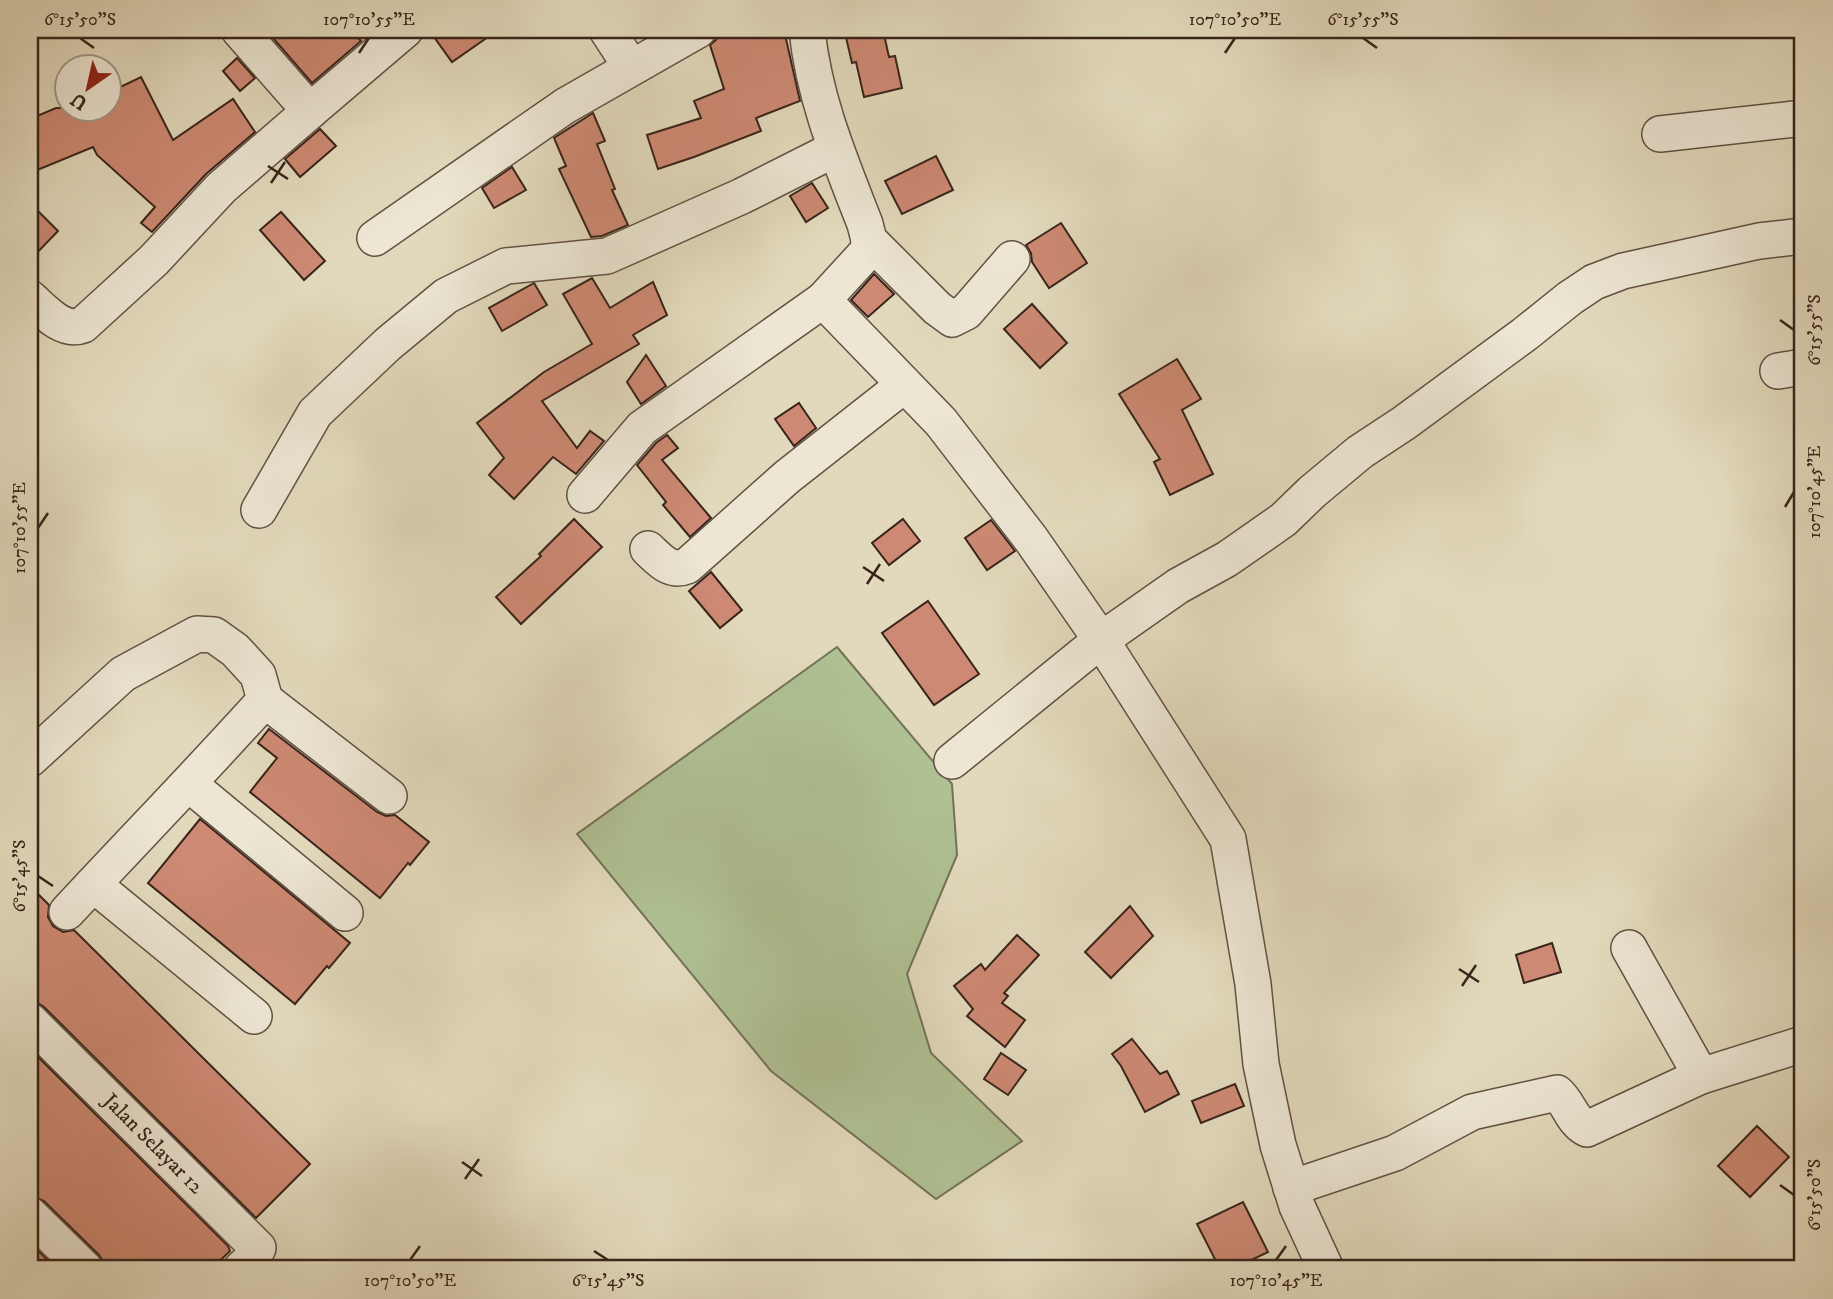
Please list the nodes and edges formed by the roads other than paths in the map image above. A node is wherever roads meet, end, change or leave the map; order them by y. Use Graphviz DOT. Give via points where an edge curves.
graph roads {
  1 [pos="239,30"];
  2 [pos="405,30"];
  3 [pos="607,30"];
  4 [pos="698,30"];
  5 [pos="807,30"];
  6 [pos="631,67"];
  7 [pos="310,111"];
  8 [pos="1803,118"];
  9 [pos="1660,134"];
  10 [pos="835,149"];
  11 [pos="1803,236"];
  12 [pos="375,238"];
  13 [pos="869,240"];
  14 [pos="1012,259"];
  15 [pos="30,298"];
  16 [pos="822,300"];
  17 [pos="904,385"];
  18 [pos="585,495"];
  19 [pos="259,510"];
  20 [pos="648,549"];
  21 [pos="1101,640"];
  22 [pos="265,700"];
  23 [pos="30,759"];
  24 [pos="952,761"];
  25 [pos="189,784"];
  26 [pos="389,796"];
  27 [pos="93,884"];
  28 [pos="67,912"];
  29 [pos="345,913"];
  30 [pos="1629,947"];
  31 [pos="254,1016"];
  32 [pos="30,1021"];
  33 [pos="1803,1044"];
  34 [pos="1702,1076"];
  35 [pos="1291,1188"];
  36 [pos="30,1215"];
  37 [pos="85,1269"];
  38 [pos="241,1269"];
  39 [pos="1326,1269"];
  1 -- 7 [label="street"];
  2 -- 7 [label="street"];
  3 -- 6 [label="street"];
  4 -- 6 [label="street"];
  5 -- 10 [label="street" via="811,67"];
  6 -- 12 [label="street" via="565,106"];
  7 -- 15 [label="street" via="221,188 154,260 83,326 64,325"];
  8 -- 9 [label="street"];
  10 -- 13 [label="street"];
  10 -- 19 [label="street" via="607,256 506,266 446,296 315,413"];
  11 -- 21 [label="street" via="1759,241 1623,271 1594,282 1360,452 1283,520"];
  13 -- 14 [label="street" via="952,319 966,312"];
  13 -- 16 [label="street" via="859,264"];
  16 -- 17 [label="street"];
  16 -- 18 [label="street" via="642,428"];
  17 -- 20 [label="street" via="787,477 687,566 668,566"];
  17 -- 21 [label="street" via="941,422"];
  21 -- 24 [label="street"];
  21 -- 35 [label="street" via="1228,839 1253,984 1261,1064"];
  22 -- 23 [label="street" via="258,675 235,650 214,635 197,634 122,674"];
  22 -- 25 [label="street"];
  22 -- 26 [label="street"];
  25 -- 27 [label="street"];
  25 -- 29 [label="street"];
  27 -- 28 [label="street"];
  27 -- 31 [label="street"];
  30 -- 34 [label="street"];
  32 -- 38 [label="street, Jalan Selayar 12" via="258,1248"];
  33 -- 34 [label="street"];
  34 -- 35 [label="street" via="1587,1129 1578,1124 1557,1093 1501,1104 1472,1112 1395,1153"];
  35 -- 39 [label="street"];
  36 -- 37 [label="street"];
}
